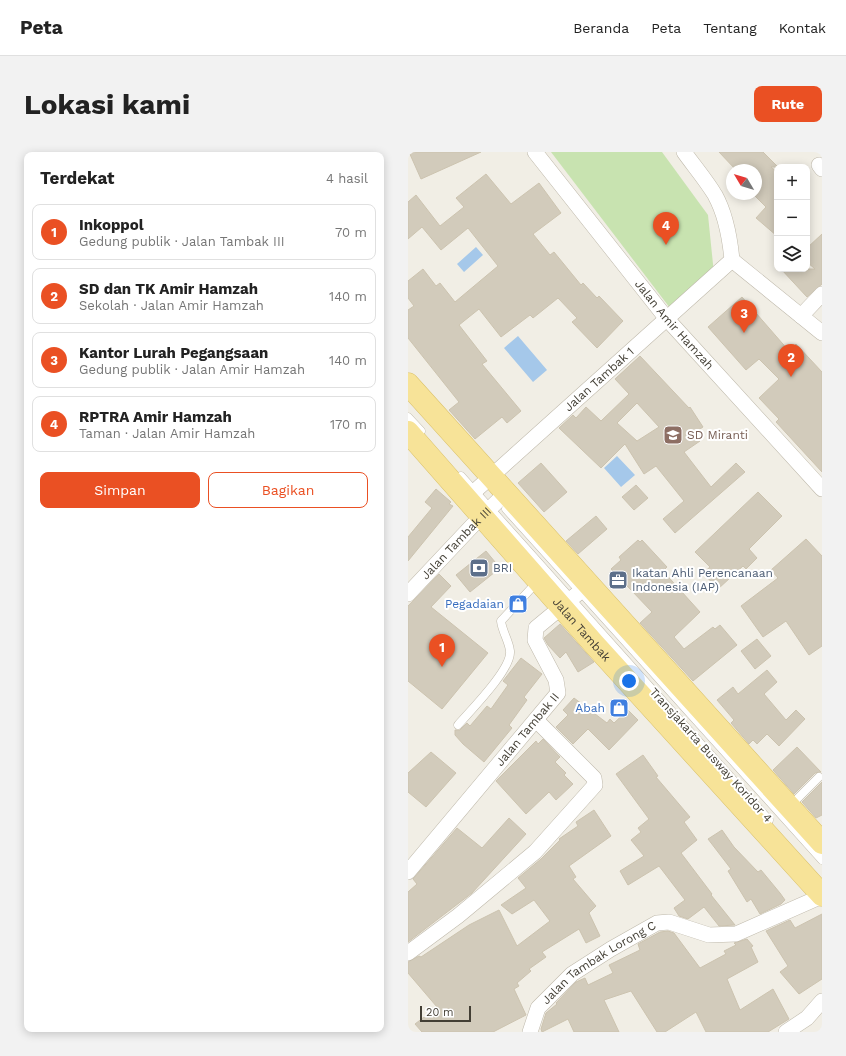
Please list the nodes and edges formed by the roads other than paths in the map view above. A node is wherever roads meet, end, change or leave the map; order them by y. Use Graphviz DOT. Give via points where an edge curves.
graph roads {
  1 [pos="535,152"];
  2 [pos="684,152"];
  3 [pos="732,260"];
  4 [pos="822,294"];
  5 [pos="802,316"];
  6 [pos="667,319"];
  7 [pos="822,333"];
  8 [pos="408,384"];
  9 [pos="408,416"];
  10 [pos="418,435"];
  11 [pos="457,471"];
  12 [pos="822,489"];
  13 [pos="487,493"];
  14 [pos="539,580"];
  15 [pos="408,594"];
  16 [pos="575,595"];
  17 [pos="536,720"];
  18 [pos="458,725"];
  19 [pos="819,777"];
  20 [pos="789,808"];
  21 [pos="777,829"];
  22 [pos="822,843"];
  23 [pos="822,860"];
  24 [pos="408,872"];
  25 [pos="822,895"];
  26 [pos="408,953"];
  27 [pos="822,1001"];
  28 [pos="530,1032"];
  29 [pos="786,1032"];
  1 -- 6 [label="street, Jalan Amir Hamzah"];
  2 -- 3 [label="street" via="720,204"];
  3 -- 5 [label="street"];
  3 -- 6 [label="street, Jalan Tambak 1"];
  4 -- 5 [label="street"];
  5 -- 7 [label="street"];
  6 -- 12 [label="street, Jalan Amir Hamzah"];
  6 -- 13 [label="street, Jalan Tambak 1"];
  8 -- 13 [label="main road, Jalan Tambak"];
  9 -- 10 [label="lane"];
  10 -- 13 [label="main road, Jalan Tambak"];
  11 -- 13 [label="lane"];
  13 -- 14 [label="main road, Jalan Tambak"];
  13 -- 15 [label="street, Jalan Tambak III"];
  13 -- 16 [label="main road, Jalan Tambak"];
  14 -- 16 [label="main road, Jalan Tambak"];
  14 -- 18 [label="lane" via="501,621 510,652 507,662 500,676"];
  16 -- 17 [label="street, Jalan Tambak II" via="536,628 535,640 556,680 558,693"];
  16 -- 20 [label="main road, Jalan Tambak"];
  16 -- 21 [label="lane, Transjakarta Busway Koridor 4"];
  16 -- 23 [label="lane, Transjakarta Busway Koridor 4"];
  16 -- 25 [label="main road, Jalan Tambak" via="707,770"];
  17 -- 24 [label="street, Jalan Tambak II"];
  17 -- 26 [label="street" via="594,778 595,785 535,852 458,916"];
  19 -- 20 [label="lane"];
  20 -- 22 [label="main road, Jalan Tambak"];
  25 -- 28 [label="street, Jalan Tambak Lorong C" via="736,934 709,935 668,922 657,923 611,948 572,974 538,1008"];
  27 -- 29 [label="street" via="807,1018"];
}
